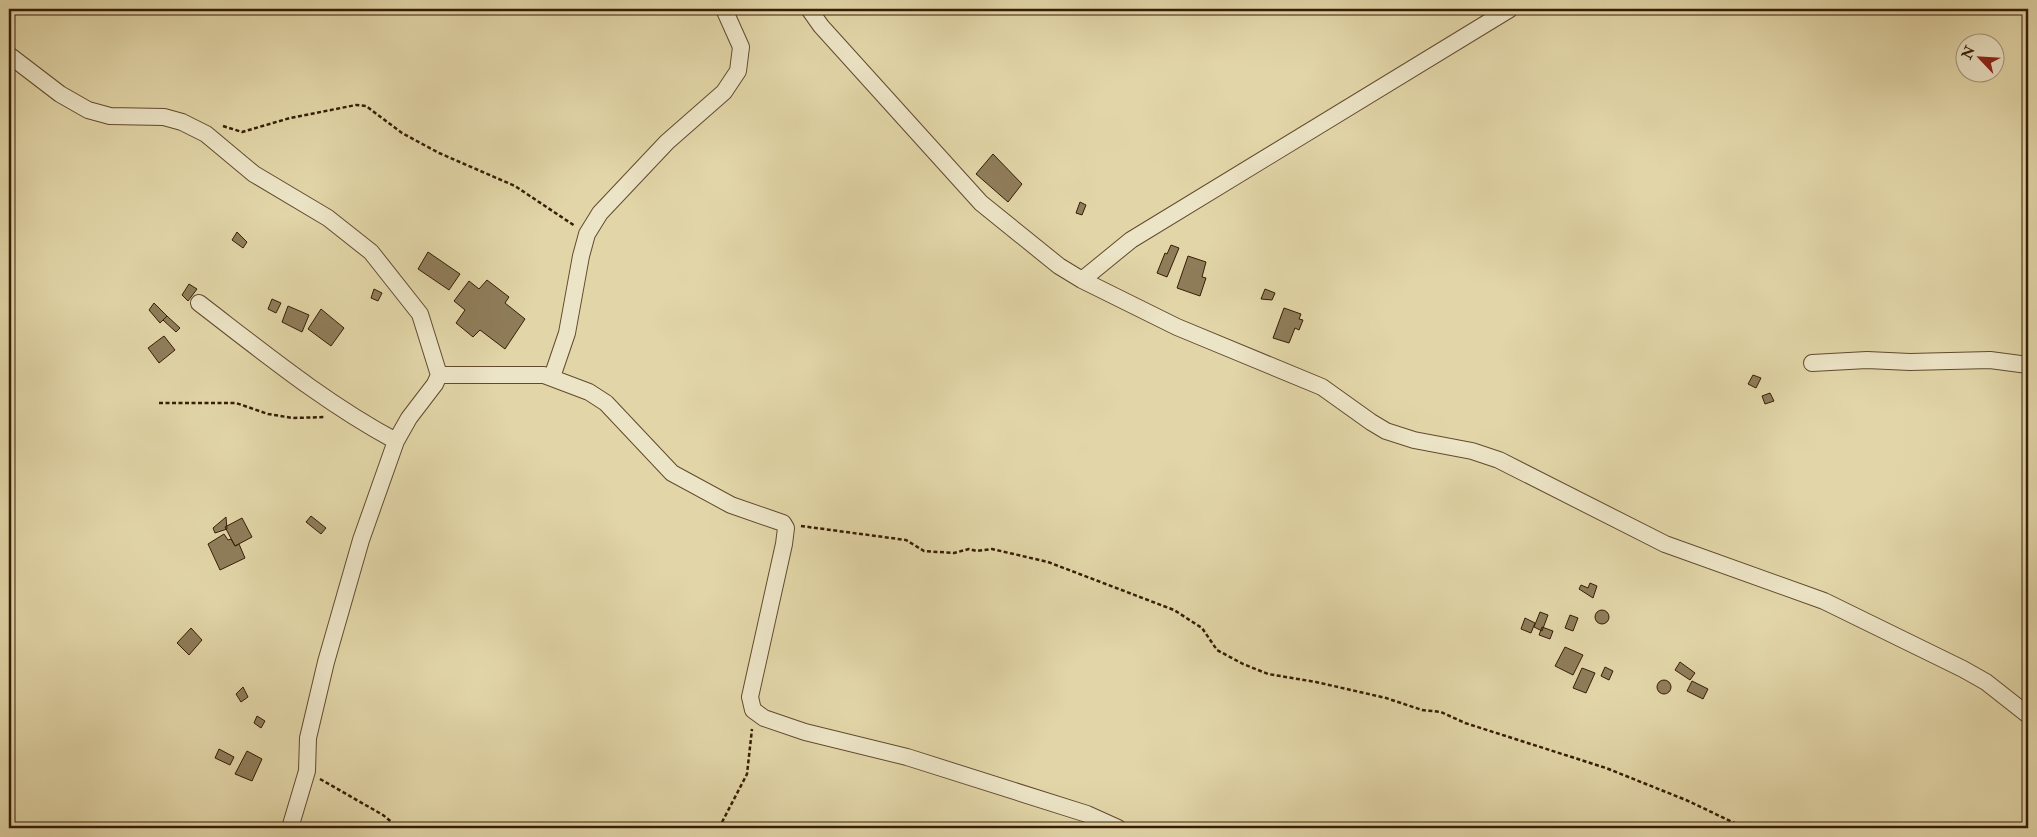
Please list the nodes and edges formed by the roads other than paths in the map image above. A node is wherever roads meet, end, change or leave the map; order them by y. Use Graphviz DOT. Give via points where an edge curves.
graph roads {
  1 [pos="724,9"];
  2 [pos="809,9"];
  3 [pos="1510,9"];
  4 [pos="9,55"];
  5 [pos="1082,280"];
  6 [pos="199,303"];
  7 [pos="1812,363"];
  8 [pos="2028,365"];
  9 [pos="439,375"];
  10 [pos="552,377"];
  11 [pos="396,442"];
  12 [pos="2028,715"];
  13 [pos="290,828"];
  14 [pos="1118,828"];
  1 -- 10 [label="street" via="741,47 738,71 724,92 667,142 600,213 587,234 567,333"];
  2 -- 5 [label="street" via="981,203 1059,266"];
  3 -- 5 [label="street" via="1131,240"];
  4 -- 9 [label="street" via="60,94 88,110 110,116 164,117 206,134 254,174 328,218 371,252 420,314"];
  5 -- 12 [label="street" via="1177,327 1322,387 1386,431 1499,460 1665,544 1824,601 1978,677"];
  6 -- 11 [label="street" via="356,420"];
  7 -- 8 [label="street" via="1990,360"];
  9 -- 10 [label="street"];
  9 -- 11 [label="street"];
  10 -- 14 [label="street" via="589,392 606,403 672,473 731,505 783,523 786,528 784,544 750,697 753,710 764,718 805,732 907,757 1087,814"];
  11 -- 13 [label="street" via="361,540 326,662 308,738 307,771"];
}
